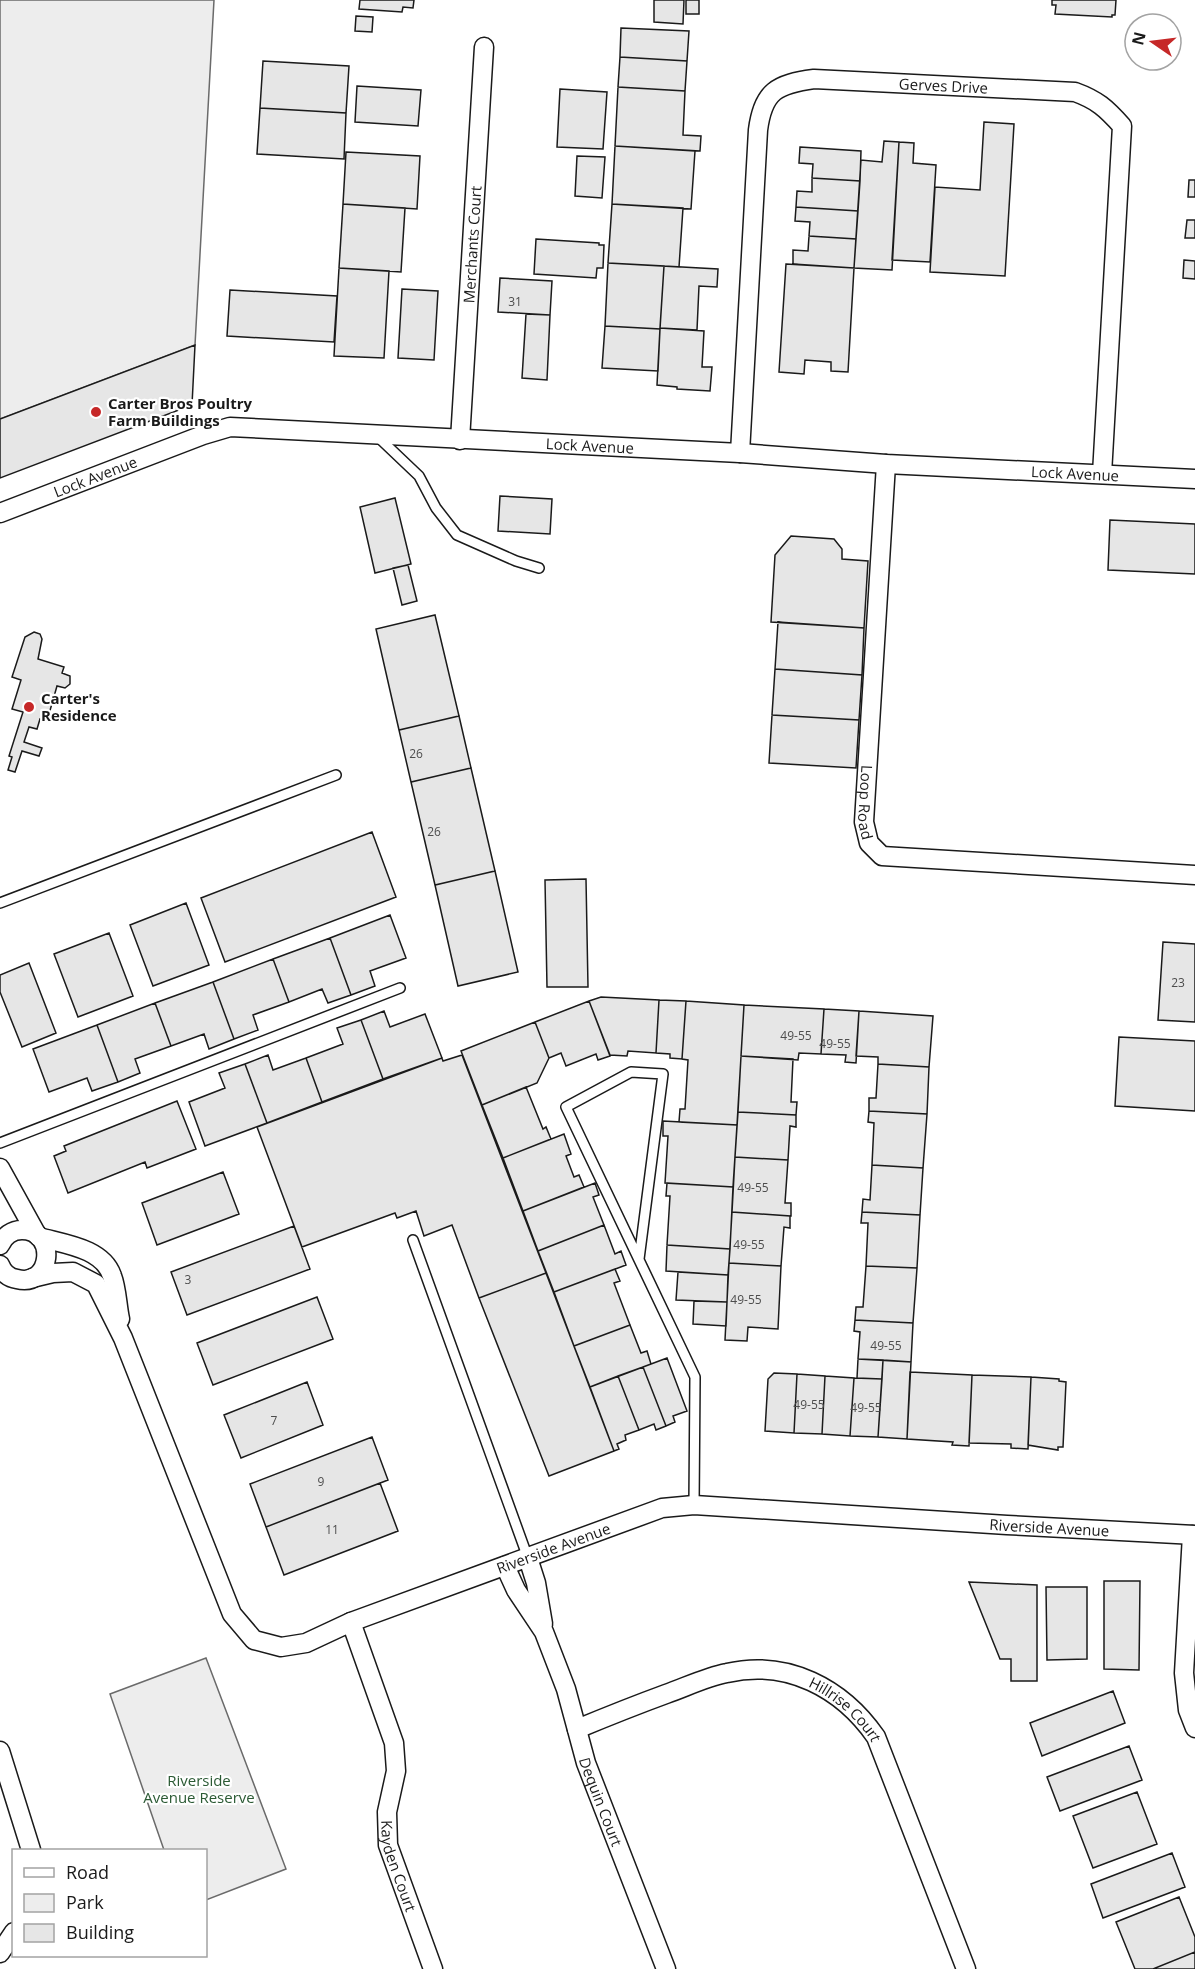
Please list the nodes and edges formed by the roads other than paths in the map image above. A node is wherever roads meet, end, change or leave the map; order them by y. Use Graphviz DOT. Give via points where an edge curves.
graph roads {
  1 [pos="484,47"];
  2 [pos="376,435"];
  3 [pos="460,440"];
  4 [pos="740,453"];
  5 [pos="886,464"];
  6 [pos="1102,474"];
  7 [pos="1195,479"];
  8 [pos="0,513"];
  9 [pos="539,568"];
  10 [pos="336,775"];
  11 [pos="1195,875"];
  12 [pos="0,903"];
  13 [pos="400,988"];
  14 [pos="0,1143"];
  15 [pos="0,1167"];
  16 [pos="38,1236"];
  17 [pos="413,1240"];
  18 [pos="0,1245"];
  19 [pos="639,1259"];
  20 [pos="0,1265"];
  21 [pos="27,1279"];
  22 [pos="0,1286"];
  23 [pos="123,1338"];
  24 [pos="694,1505"];
  25 [pos="1194,1535"];
  26 [pos="528,1558"];
  27 [pos="505,1566"];
  28 [pos="351,1622"];
  29 [pos="544,1632"];
  30 [pos="1195,1728"];
  31 [pos="577,1729"];
  32 [pos="0,1751"];
  33 [pos="30,1849"];
  34 [pos="12,1935"];
  35 [pos="0,1953"];
  36 [pos="434,1969"];
  37 [pos="666,1969"];
  38 [pos="966,1969"];
  1 -- 3 [label="street, Merchants Court"];
  2 -- 3 [label="street, Lock Avenue"];
  2 -- 8 [label="street, Lock Avenue" via="230,427"];
  2 -- 9 [label="lane" via="419,476 436,508 457,535"];
  3 -- 4 [label="street, Lock Avenue"];
  4 -- 5 [label="street, Lock Avenue"];
  4 -- 6 [label="street, Gerves Drive" via="758,130 761,108 771,95 789,82 814,79 1075,92 1095,100 1122,126"];
  5 -- 6 [label="street, Lock Avenue"];
  5 -- 11 [label="street, Loop Road" via="864,822 868,843 882,856"];
  6 -- 7 [label="street, Lock Avenue"];
  10 -- 12 [label="lane"];
  13 -- 14 [label="lane"];
  15 -- 16 [label="street"];
  16 -- 18 [label="street, Riverside Avenue" via="16,1231"];
  16 -- 21 [label="street" via="47,1249 48,1259 39,1274"];
  16 -- 23 [label="street, Riverside Avenue" via="99,1257 112,1274"];
  17 -- 26 [label="lane"];
  19 -- 19 [label="lane" via="566,1107 630,1072 663,1074"];
  19 -- 24 [label="lane" via="695,1377"];
  20 -- 21 [label="street" via="6,1274"];
  21 -- 22 [label="street, Riverside Avenue"];
  21 -- 23 [label="street, Riverside Avenue" via="73,1272 96,1284"];
  23 -- 28 [label="street, Riverside Avenue" via="232,1614 254,1640 281,1647 306,1643"];
  24 -- 25 [label="street, Riverside Avenue"];
  24 -- 26 [label="street, Riverside Avenue" via="662,1508"];
  25 -- 30 [label="street" via="1184,1673 1188,1710"];
  26 -- 27 [label="street, Riverside Avenue"];
  26 -- 29 [label="street, Dequin Court"];
  27 -- 28 [label="street, Riverside Avenue"];
  27 -- 29 [label="street, Dequin Court"];
  28 -- 36 [label="street, Kayden Court" via="394,1743 396,1771 387,1812 388,1845"];
  29 -- 31 [label="street, Dequin Court"];
  31 -- 37 [label="street, Dequin Court" via="586,1762"];
  31 -- 38 [label="street, Hillrise Court" via="742,1670 773,1670 823,1686 859,1714 876,1737"];
  32 -- 33 [label="street"];
  34 -- 35 [label="street"];
}
